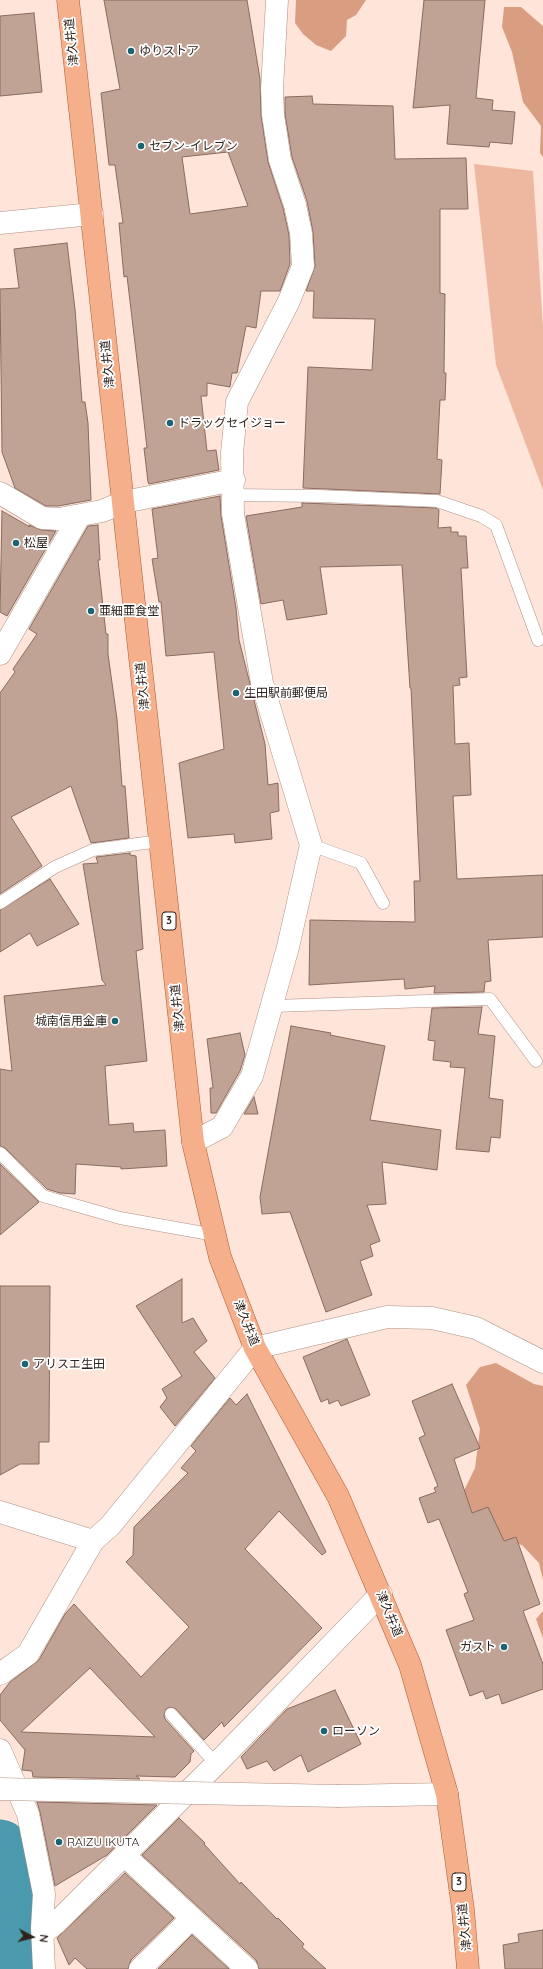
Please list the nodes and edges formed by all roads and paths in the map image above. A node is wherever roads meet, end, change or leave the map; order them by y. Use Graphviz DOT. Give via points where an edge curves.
graph roads {
  1 [pos="68,0"];
  2 [pos="277,0"];
  3 [pos="92,214"];
  4 [pos="0,223"];
  5 [pos="234,488"];
  6 [pos="0,493"];
  7 [pos="124,502"];
  8 [pos="80,515"];
  9 [pos="538,640"];
  10 [pos="0,654"];
  11 [pos="160,841"];
  12 [pos="311,846"];
  13 [pos="383,902"];
  14 [pos="0,903"];
  15 [pos="273,1006"];
  16 [pos="536,1061"];
  17 [pos="193,1142"];
  18 [pos="0,1153"];
  19 [pos="215,1235"];
  20 [pos="255,1348"];
  21 [pos="543,1362"];
  22 [pos="0,1512"];
  23 [pos="94,1541"];
  24 [pos="381,1594"];
  25 [pos="0,1674"];
  26 [pos="171,1714"];
  27 [pos="0,1750"];
  28 [pos="216,1764"];
  29 [pos="0,1789"];
  30 [pos="447,1794"];
  31 [pos="124,1855"];
  32 [pos="192,1918"];
  33 [pos="43,1933"];
  34 [pos="44,1969"];
  35 [pos="140,1969"];
  36 [pos="247,1969"];
  37 [pos="468,1969"];
  1 -- 3 [label="main road, 津久井道 / 3"];
  2 -- 5 [label="street" via="273,115 280,160 301,233 303,266 289,301 237,402 232,453"];
  3 -- 4 [label="street"];
  3 -- 7 [label="main road, 津久井道 / 3"];
  5 -- 7 [label="street"];
  5 -- 9 [label="lane" via="320,496 437,501 481,516 496,525"];
  5 -- 12 [label="street" via="233,514 262,683"];
  6 -- 8 [label="street" via="42,518 59,520"];
  7 -- 8 [label="street" via="102,511"];
  7 -- 11 [label="main road, 津久井道 / 3"];
  8 -- 10 [label="street"];
  11 -- 14 [label="lane" via="93,850 55,867"];
  11 -- 17 [label="main road, 津久井道 / 3"];
  12 -- 13 [label="lane" via="361,863"];
  12 -- 15 [label="street"];
  15 -- 16 [label="lane" via="490,999"];
  15 -- 17 [label="street" via="252,1076 222,1127"];
  17 -- 19 [label="main road, 津久井道 / 3"];
  18 -- 19 [label="lane" via="43,1196 120,1218"];
  19 -- 20 [label="main road, 津久井道 / 3" via="220,1258"];
  20 -- 21 [label="street" via="387,1317 432,1318 476,1328"];
  20 -- 23 [label="street" via="110,1526"];
  20 -- 24 [label="main road, 津久井道 / 3" via="338,1496"];
  22 -- 23 [label="street"];
  23 -- 25 [label="street" via="28,1654"];
  24 -- 28 [label="street"];
  24 -- 30 [label="main road, 津久井道 / 3" via="410,1665"];
  26 -- 28 [label="lane"];
  27 -- 33 [label="street" via="28,1814 44,1894"];
  28 -- 31 [label="street"];
  29 -- 30 [label="street, bridge" via="338,1796"];
  30 -- 37 [label="main road, 津久井道 / 3" via="463,1909"];
  31 -- 32 [label="street"];
  31 -- 33 [label="street"];
  32 -- 35 [label="street"];
  32 -- 36 [label="street"];
  33 -- 34 [label="street"];
}
